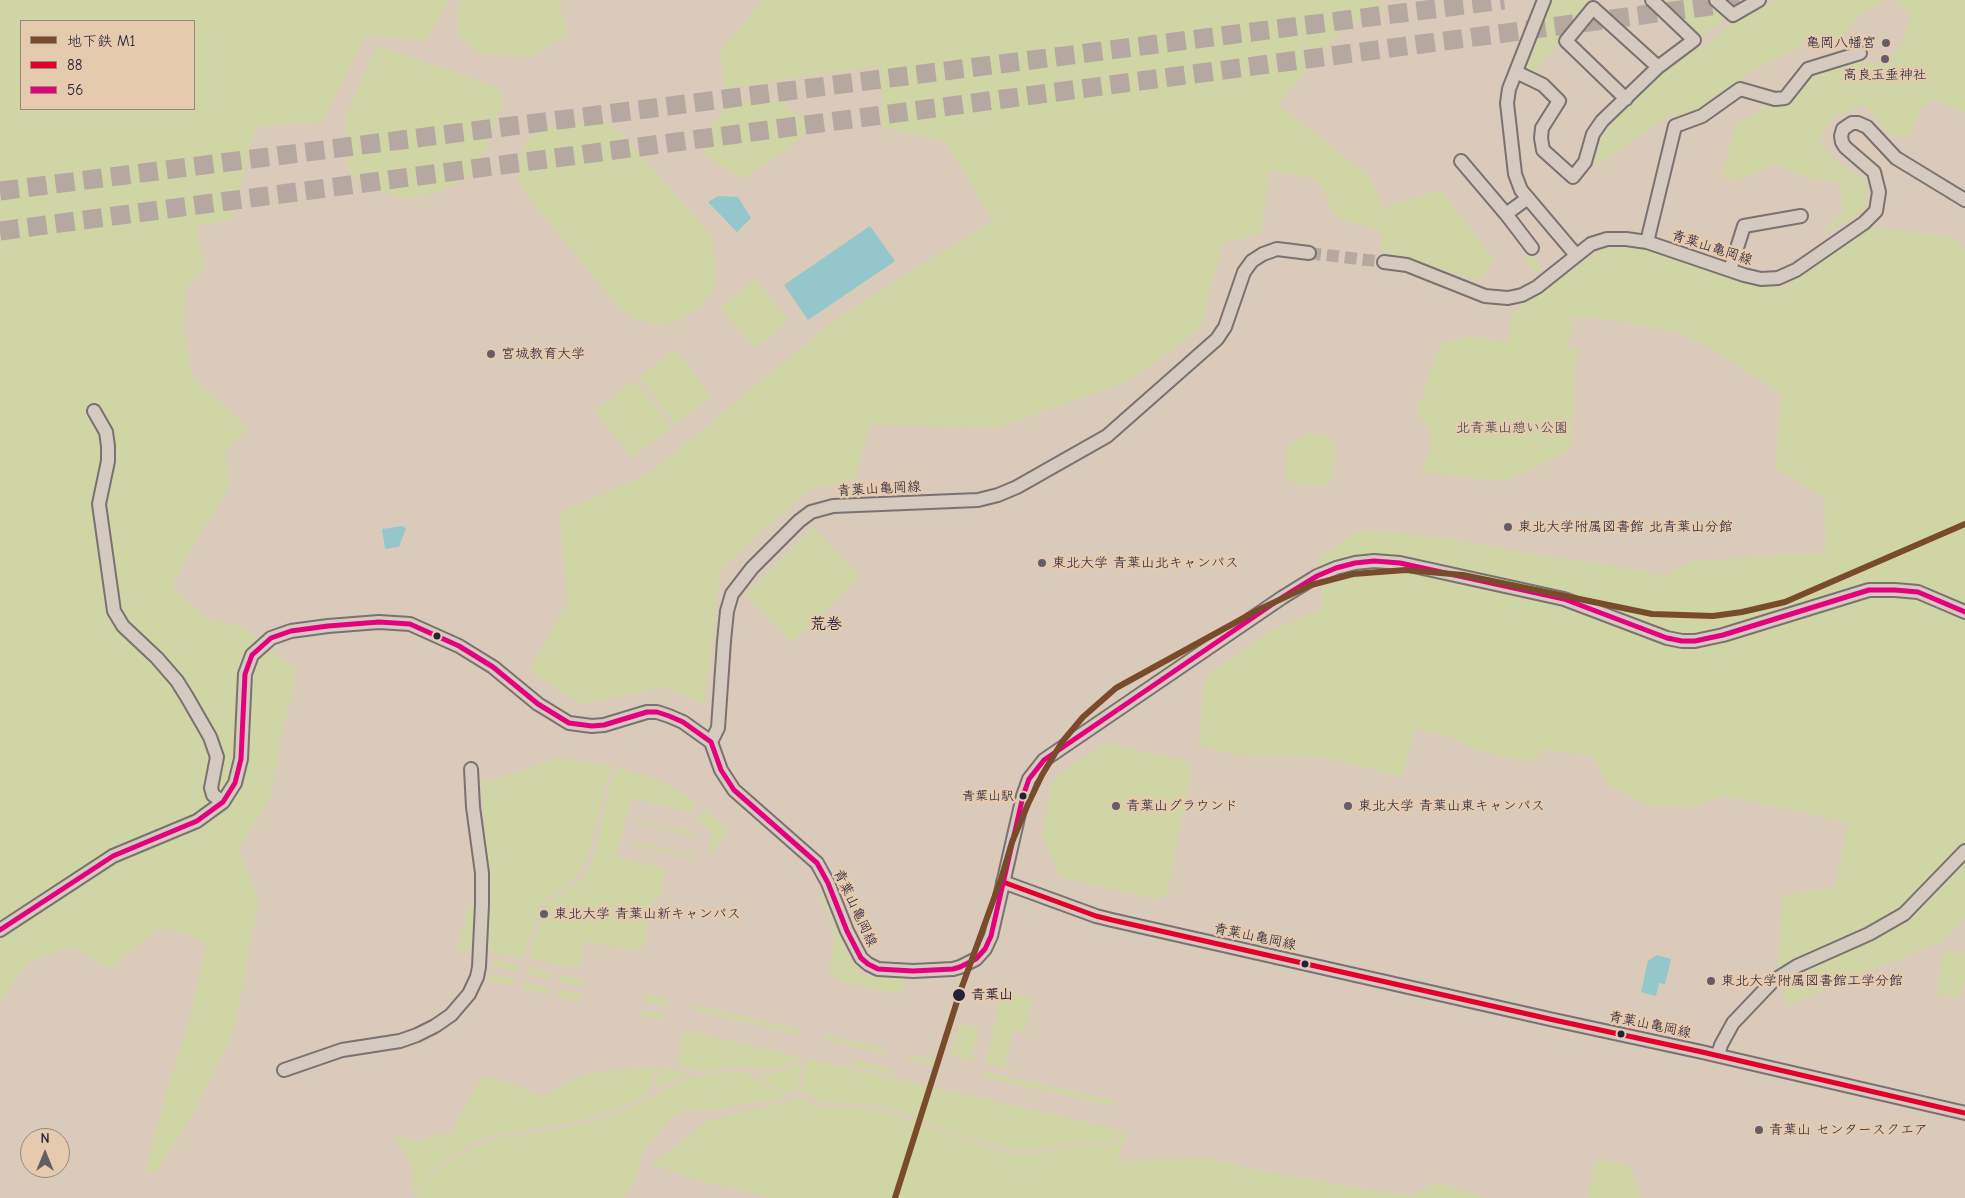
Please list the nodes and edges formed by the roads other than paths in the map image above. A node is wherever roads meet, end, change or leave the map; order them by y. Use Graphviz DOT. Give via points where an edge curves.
graph roads {
  1 [pos="1544,0"];
  2 [pos="1652,0"];
  3 [pos="1716,0"];
  4 [pos="1759,0"];
  5 [pos="1860,53"];
  6 [pos="1658,67"];
  7 [pos="1516,72"];
  8 [pos="1626,99"];
  9 [pos="1461,161"];
  10 [pos="1528,198"];
  11 [pos="1965,200"];
  12 [pos="1506,214"];
  13 [pos="1801,216"];
  14 [pos="1648,242"];
  15 [pos="1532,248"];
  16 [pos="1310,252"];
  17 [pos="1576,255"];
  18 [pos="1384,262"];
  19 [pos="1730,270"];
  20 [pos="94,411"];
  21 [pos="1965,612"];
  22 [pos="710,742"];
  23 [pos="471,769"];
  24 [pos="223,802"];
  25 [pos="1965,851"];
  26 [pos="1003,882"];
  27 [pos="0,930"];
  28 [pos="1718,1055"];
  29 [pos="284,1070"];
  30 [pos="1965,1113"];
  1 -- 7 [label="street"];
  2 -- 6 [label="street" via="1694,40"];
  3 -- 4 [label="street" via="1733,15"];
  5 -- 14 [label="street" via="1808,69 1785,98 1776,99 1740,89 1702,116 1675,126"];
  6 -- 8 [label="street"];
  6 -- 8 [label="street" via="1593,8 1566,41"];
  7 -- 8 [label="street" via="1543,85 1559,101 1542,128 1543,150 1573,177 1585,162 1593,134"];
  7 -- 10 [label="street" via="1509,89 1508,112 1515,174"];
  9 -- 12 [label="street"];
  10 -- 12 [label="street"];
  10 -- 17 [label="street"];
  11 -- 19 [label="street, 青葉山亀岡線" via="1896,158 1867,127 1852,123 1843,129 1842,142 1874,172 1880,192 1876,211 1796,270 1778,278 1761,279"];
  12 -- 15 [label="street"];
  13 -- 19 [label="street" via="1744,226"];
  14 -- 17 [label="street, 青葉山亀岡線" via="1607,239 1591,244"];
  14 -- 19 [label="street, 青葉山亀岡線"];
  16 -- 22 [label="street, 青葉山亀岡線" via="1278,250 1252,261 1244,272 1225,327 1217,339 1107,436 1017,488 978,500 833,506 811,512 799,521 752,568 732,594 727,611 718,728"];
  17 -- 18 [label="street, 青葉山亀岡線" via="1537,287 1508,298 1485,296 1407,266"];
  20 -- 24 [label="street" via="106,432 108,446 99,504 114,611 123,626 157,658 187,697 210,737 217,757 211,788 213,795"];
  21 -- 26 [label="street" via="1907,590 1869,590 1723,635 1682,641 1564,599 1400,563 1374,561 1336,568 1283,597 1044,760 1029,779 1023,796"];
  22 -- 24 [label="street" via="683,722 657,712 637,714 604,725 569,723 538,704 493,667 459,646 410,624 379,622 328,626 291,631 271,638 252,655 245,674 241,759 235,783"];
  22 -- 26 [label="street, 青葉山亀岡線" via="721,770 734,790 817,863 857,951 873,966 888,971 913,971 953,969 968,964 985,949 991,936"];
  23 -- 29 [label="street" via="482,873 482,905 479,967 469,994 451,1015 417,1035 400,1041 342,1050"];
  24 -- 27 [label="street" via="197,821 112,856"];
  25 -- 28 [label="street" via="1904,914 1773,981 1734,1023"];
  26 -- 28 [label="street, 青葉山亀岡線" via="1096,916"];
  28 -- 30 [label="street, 青葉山亀岡線"];
}
